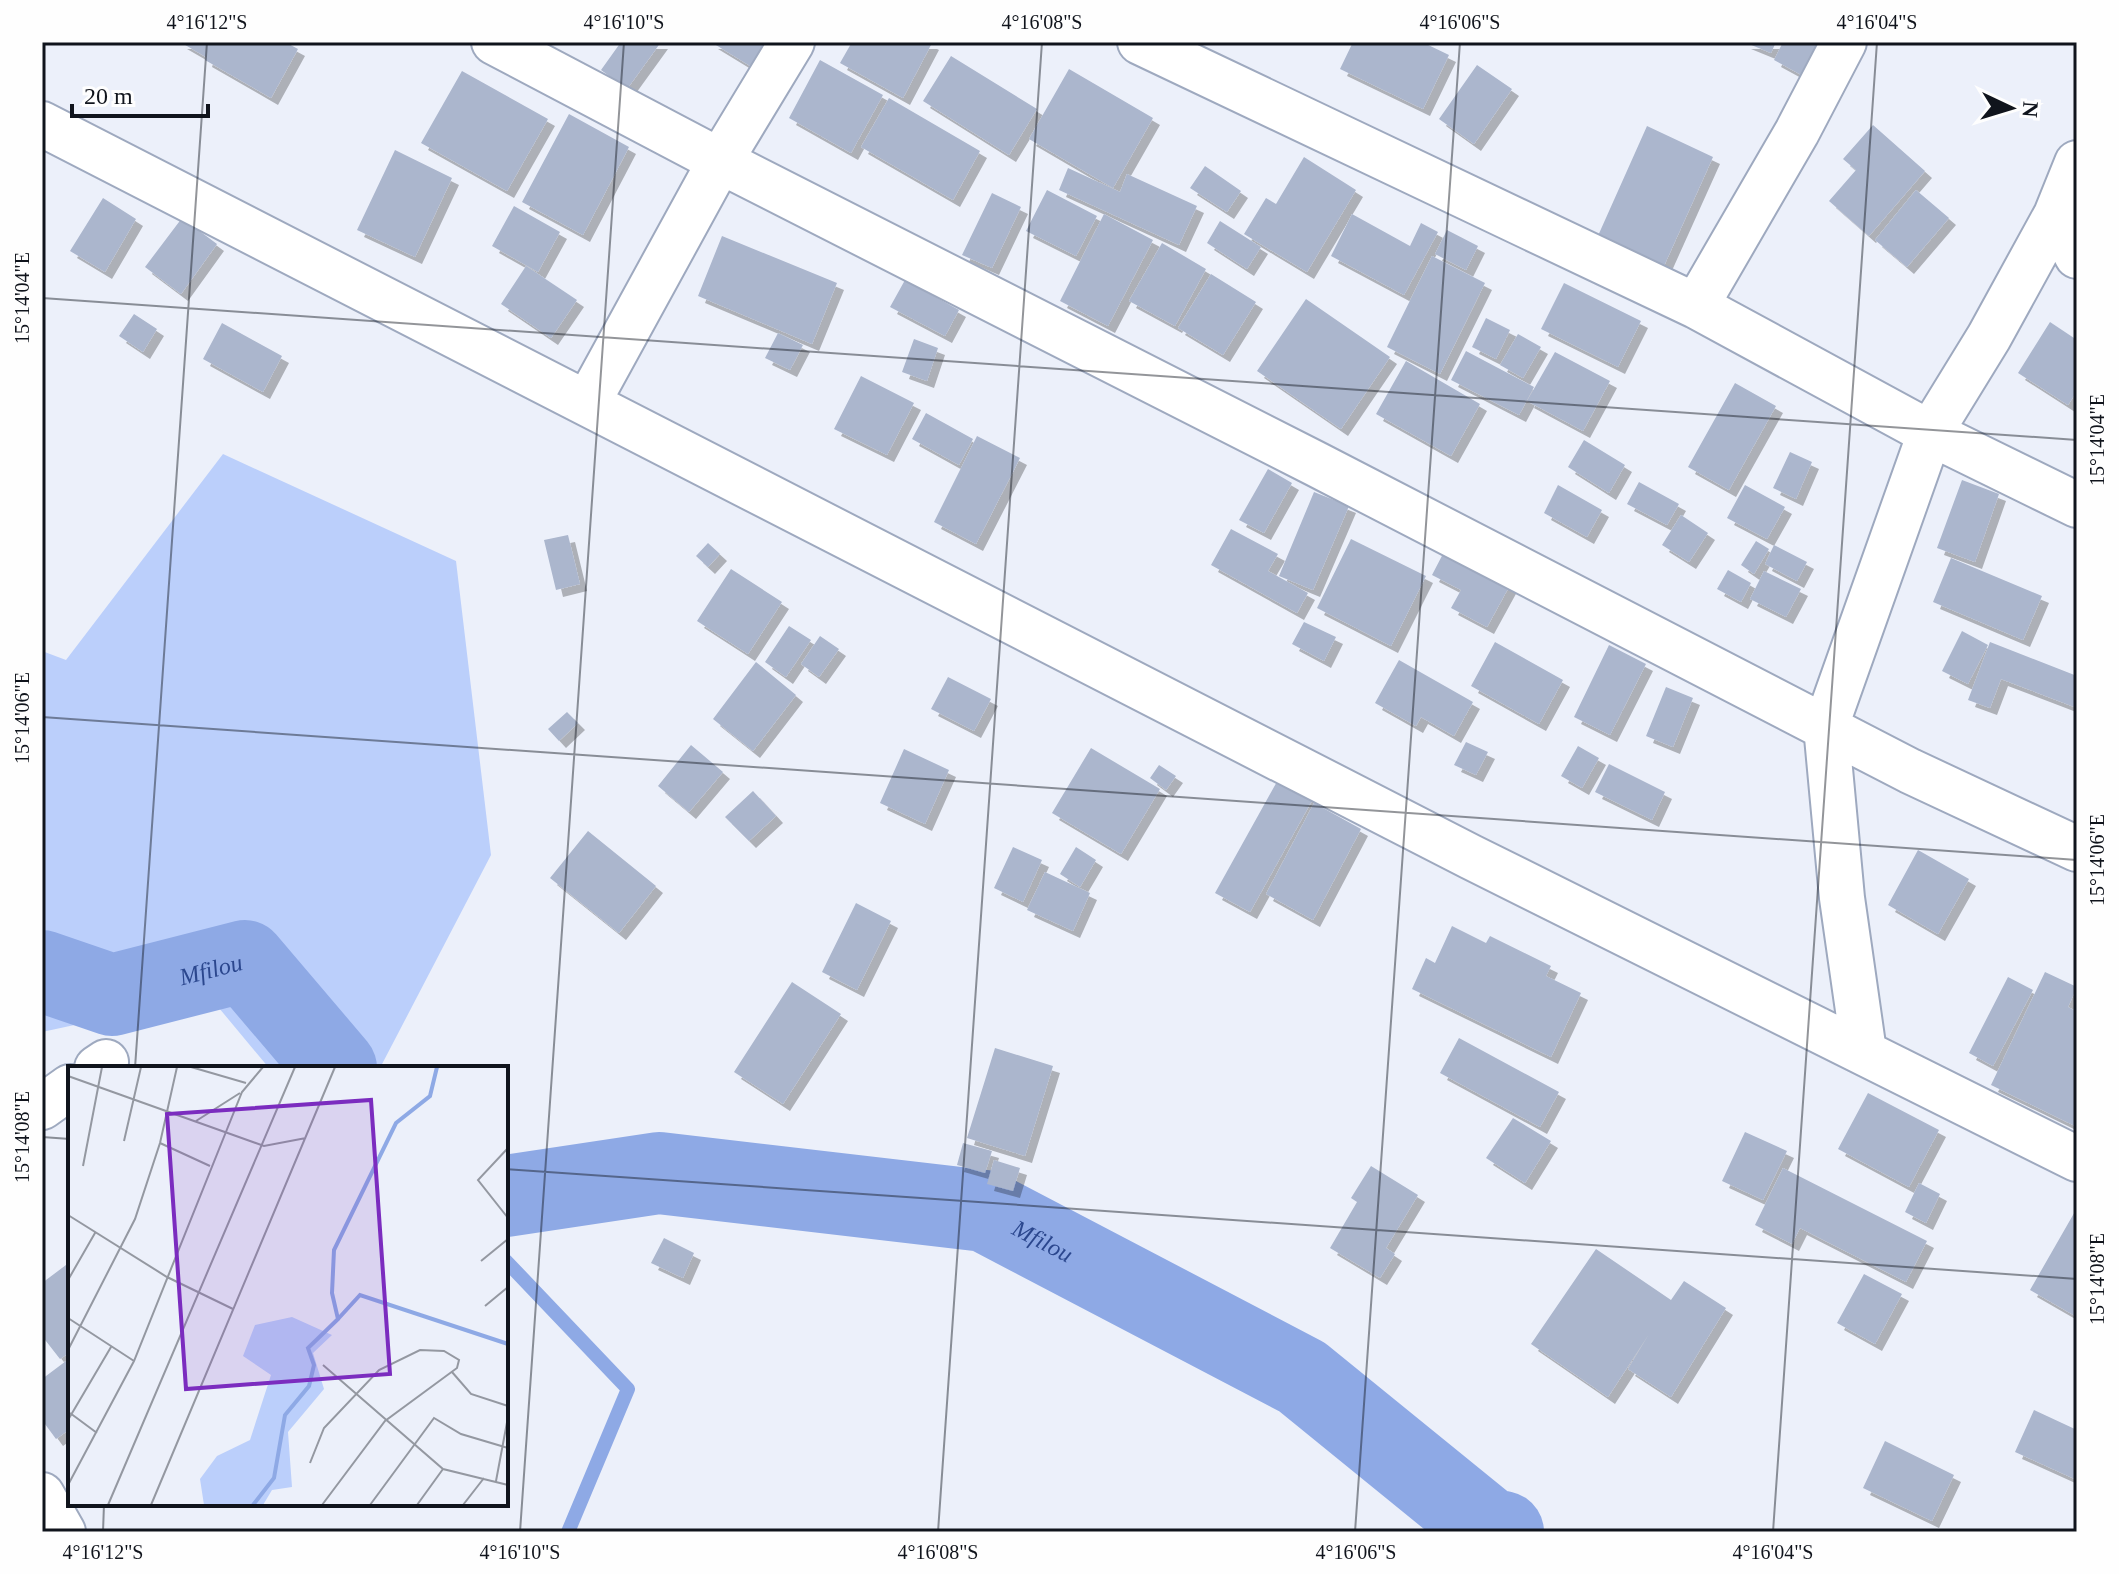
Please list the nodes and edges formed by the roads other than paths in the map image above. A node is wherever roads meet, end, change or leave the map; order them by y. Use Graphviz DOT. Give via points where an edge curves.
graph roads {
  1 [pos="494,42"];
  2 [pos="792,42"];
  3 [pos="1140,42"];
  4 [pos="1844,42"];
  5 [pos="42,124"];
  6 [pos="720,161"];
  7 [pos="2077,163"];
  8 [pos="2056,215"];
  9 [pos="2077,256"];
  10 [pos="1696,306"];
  11 [pos="588,402"];
  12 [pos="1930,433"];
  13 [pos="2077,505"];
  14 [pos="1826,726"];
  15 [pos="2077,849"];
  16 [pos="1864,1052"];
  17 [pos="68,1088"];
  18 [pos="42,1107"];
  19 [pos="2077,1159"];
  20 [pos="42,1495"];
  21 [pos="63,1532"];
  1 -- 6 [label="street"];
  2 -- 6 [label="street"];
  3 -- 10 [label="street"];
  4 -- 10 [label="street"];
  5 -- 11 [label="street"];
  6 -- 11 [label="street"];
  6 -- 14 [label="street"];
  7 -- 8 [label="street"];
  8 -- 9 [label="street"];
  8 -- 12 [label="street"];
  10 -- 12 [label="street"];
  11 -- 16 [label="street"];
  12 -- 13 [label="street"];
  12 -- 14 [label="street"];
  14 -- 15 [label="street"];
  14 -- 16 [label="street" via="1842,898"];
  16 -- 19 [label="street"];
  17 -- 18 [label="street"];
  20 -- 21 [label="street"];
}
